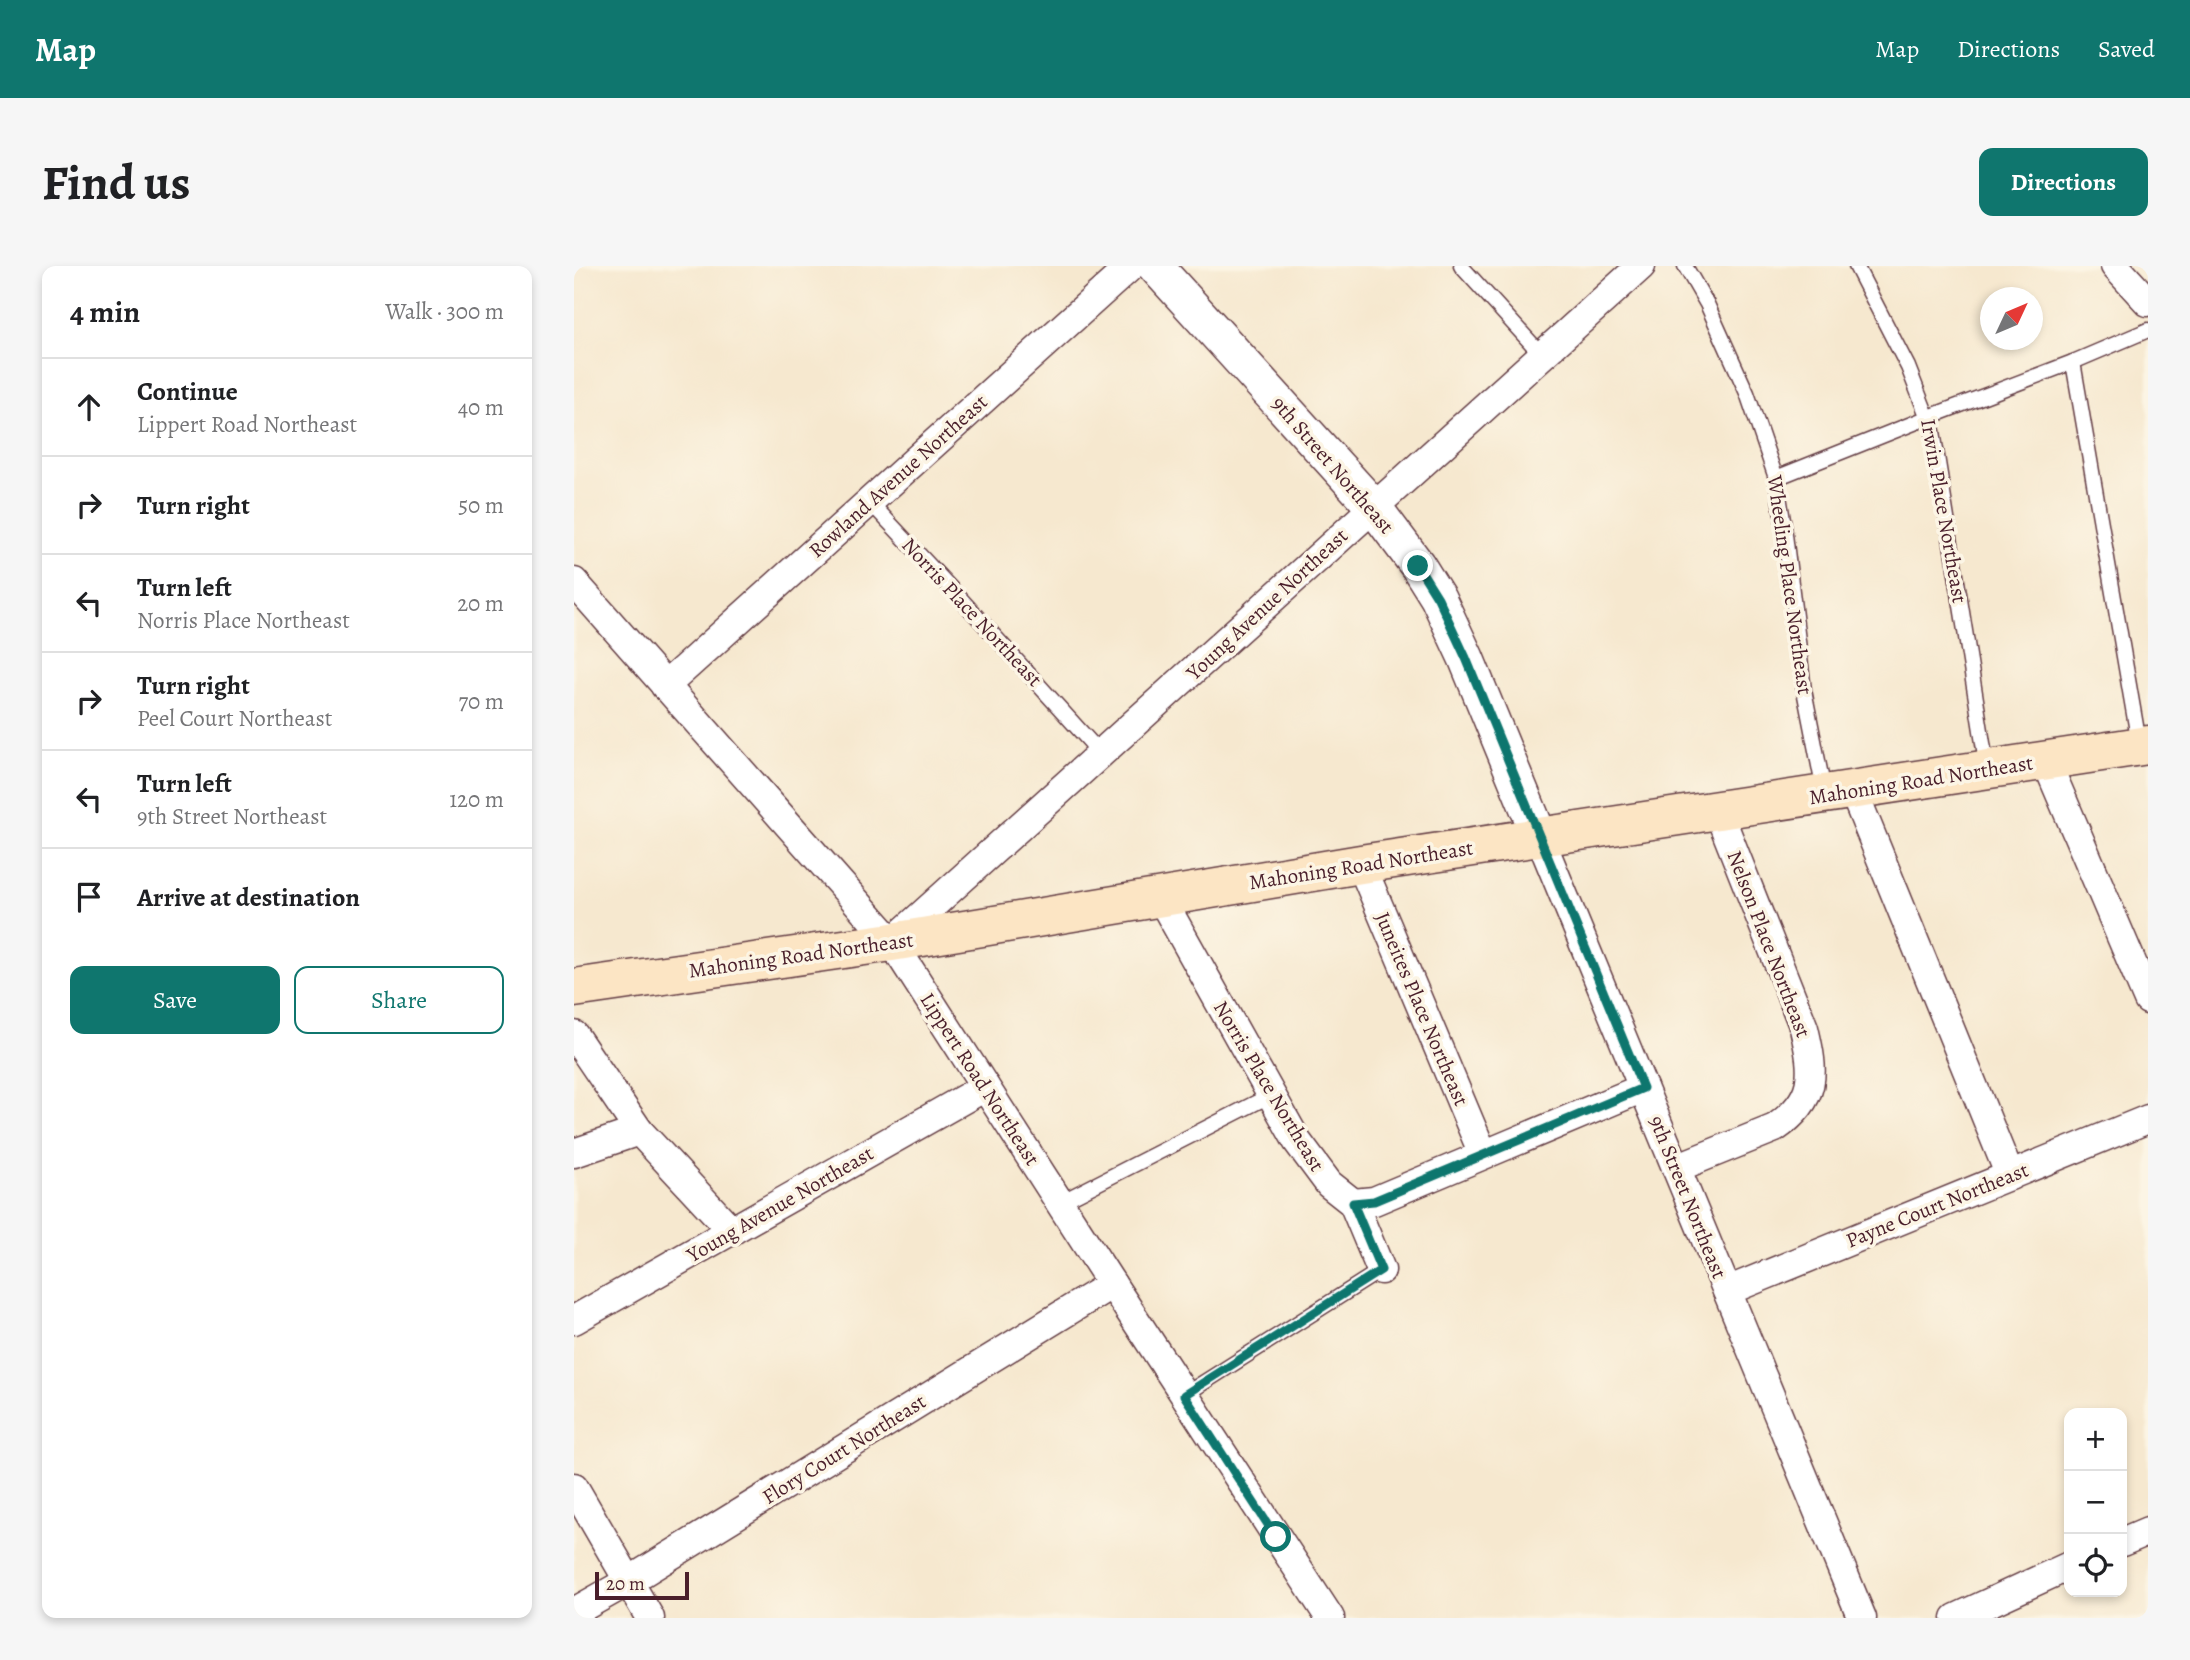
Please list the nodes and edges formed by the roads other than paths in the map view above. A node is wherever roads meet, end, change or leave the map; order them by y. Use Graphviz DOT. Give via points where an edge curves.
graph roads {
  1 [pos="1130,266"];
  2 [pos="1155,266"];
  3 [pos="1461,266"];
  4 [pos="1641,266"];
  5 [pos="1685,266"];
  6 [pos="1856,266"];
  7 [pos="2115,266"];
  8 [pos="2148,302"];
  9 [pos="2148,330"];
  10 [pos="1541,354"];
  11 [pos="2073,362"];
  12 [pos="1929,416"];
  13 [pos="1776,478"];
  14 [pos="869,501"];
  15 [pos="1373,506"];
  16 [pos="583,598"];
  17 [pos="665,686"];
  18 [pos="2144,745"];
  19 [pos="1101,755"];
  20 [pos="2046,761"];
  21 [pos="1987,770"];
  22 [pos="1839,792"];
  23 [pos="1718,811"];
  24 [pos="1540,838"];
  25 [pos="1361,864"];
  26 [pos="1161,898"];
  27 [pos="892,942"];
  28 [pos="574,988"];
  29 [pos="2148,1000"];
  30 [pos="574,1035"];
  31 [pos="985,1087"];
  32 [pos="1643,1088"];
  33 [pos="1271,1095"];
  34 [pos="2148,1119"];
  35 [pos="639,1131"];
  36 [pos="574,1153"];
  37 [pos="1483,1154"];
  38 [pos="1676,1168"];
  39 [pos="2010,1176"];
  40 [pos="1059,1203"];
  41 [pos="1353,1203"];
  42 [pos="732,1231"];
  43 [pos="1381,1270"];
  44 [pos="1112,1284"];
  45 [pos="1727,1291"];
  46 [pos="574,1320"];
  47 [pos="1184,1395"];
  48 [pos="574,1487"];
  49 [pos="2148,1531"];
  50 [pos="2127,1540"];
  51 [pos="2064,1568"];
  52 [pos="629,1581"];
  53 [pos="574,1612"];
  54 [pos="650,1618"];
  55 [pos="1330,1618"];
  56 [pos="1862,1618"];
  57 [pos="1956,1618"];
  1 -- 14 [label="street, Rowland Avenue Northeast"];
  2 -- 15 [label="street, 9th Street Northeast"];
  3 -- 10 [label="lane"];
  4 -- 10 [label="street, Young Avenue Northeast"];
  5 -- 13 [label="lane, Wheeling Place Northeast" via="1746,393"];
  6 -- 12 [label="lane, Irwin Place Northeast"];
  7 -- 8 [label="street"];
  9 -- 11 [label="lane"];
  10 -- 15 [label="street, Young Avenue Northeast"];
  11 -- 12 [label="lane"];
  11 -- 18 [label="lane"];
  12 -- 13 [label="lane"];
  12 -- 21 [label="lane, Irwin Place Northeast"];
  13 -- 22 [label="lane, Wheeling Place Northeast" via="1804,690"];
  14 -- 17 [label="street, Rowland Avenue Northeast"];
  14 -- 19 [label="lane, Norris Place Northeast"];
  15 -- 19 [label="street, Young Avenue Northeast"];
  15 -- 24 [label="street, 9th Street Northeast" via="1438,598"];
  16 -- 17 [label="street, Lippert Road Northeast"];
  17 -- 27 [label="street, Lippert Road Northeast"];
  18 -- 20 [label="main road, Mahoning Road Northeast"];
  19 -- 27 [label="street, Young Avenue Northeast"];
  20 -- 21 [label="main road, Mahoning Road Northeast"];
  20 -- 29 [label="street"];
  21 -- 22 [label="main road, Mahoning Road Northeast"];
  22 -- 23 [label="main road, Mahoning Road Northeast"];
  22 -- 39 [label="street, Wheeling Place Northeast"];
  23 -- 24 [label="main road, Mahoning Road Northeast"];
  23 -- 38 [label="street, Nelson Place Northeast" via="1804,1028 1812,1062 1804,1097 1789,1118"];
  24 -- 25 [label="main road, Mahoning Road Northeast"];
  24 -- 32 [label="street, 9th Street Northeast"];
  25 -- 26 [label="main road, Mahoning Road Northeast"];
  25 -- 37 [label="street, Juneites Place Northeast"];
  26 -- 27 [label="main road, Mahoning Road Northeast"];
  26 -- 33 [label="street, Norris Place Northeast"];
  27 -- 28 [label="main road, Mahoning Road Northeast"];
  27 -- 31 [label="street, Lippert Road Northeast"];
  30 -- 35 [label="street"];
  31 -- 40 [label="street, Lippert Road Northeast"];
  31 -- 42 [label="street, Young Avenue Northeast"];
  32 -- 37 [label="street"];
  32 -- 38 [label="street, 9th Street Northeast"];
  33 -- 40 [label="lane"];
  33 -- 41 [label="street, Norris Place Northeast" via="1315,1168"];
  34 -- 39 [label="street, Payne Court Northeast"];
  35 -- 36 [label="street"];
  35 -- 42 [label="street"];
  37 -- 41 [label="street" via="1374,1201"];
  38 -- 45 [label="street, 9th Street Northeast"];
  39 -- 45 [label="street, Payne Court Northeast"];
  40 -- 44 [label="street, Lippert Road Northeast"];
  41 -- 43 [label="street, Norris Place Northeast"];
  42 -- 46 [label="street, Young Avenue Northeast"];
  43 -- 47 [label="lane"];
  44 -- 47 [label="street, Lippert Road Northeast"];
  44 -- 52 [label="street, Flory Court Northeast"];
  45 -- 56 [label="street, 9th Street Northeast"];
  47 -- 55 [label="street, Lippert Road Northeast"];
  48 -- 52 [label="street"];
  49 -- 50 [label="street"];
  51 -- 57 [label="street"];
  52 -- 53 [label="street, Flory Court Northeast"];
  52 -- 54 [label="street"];
}
